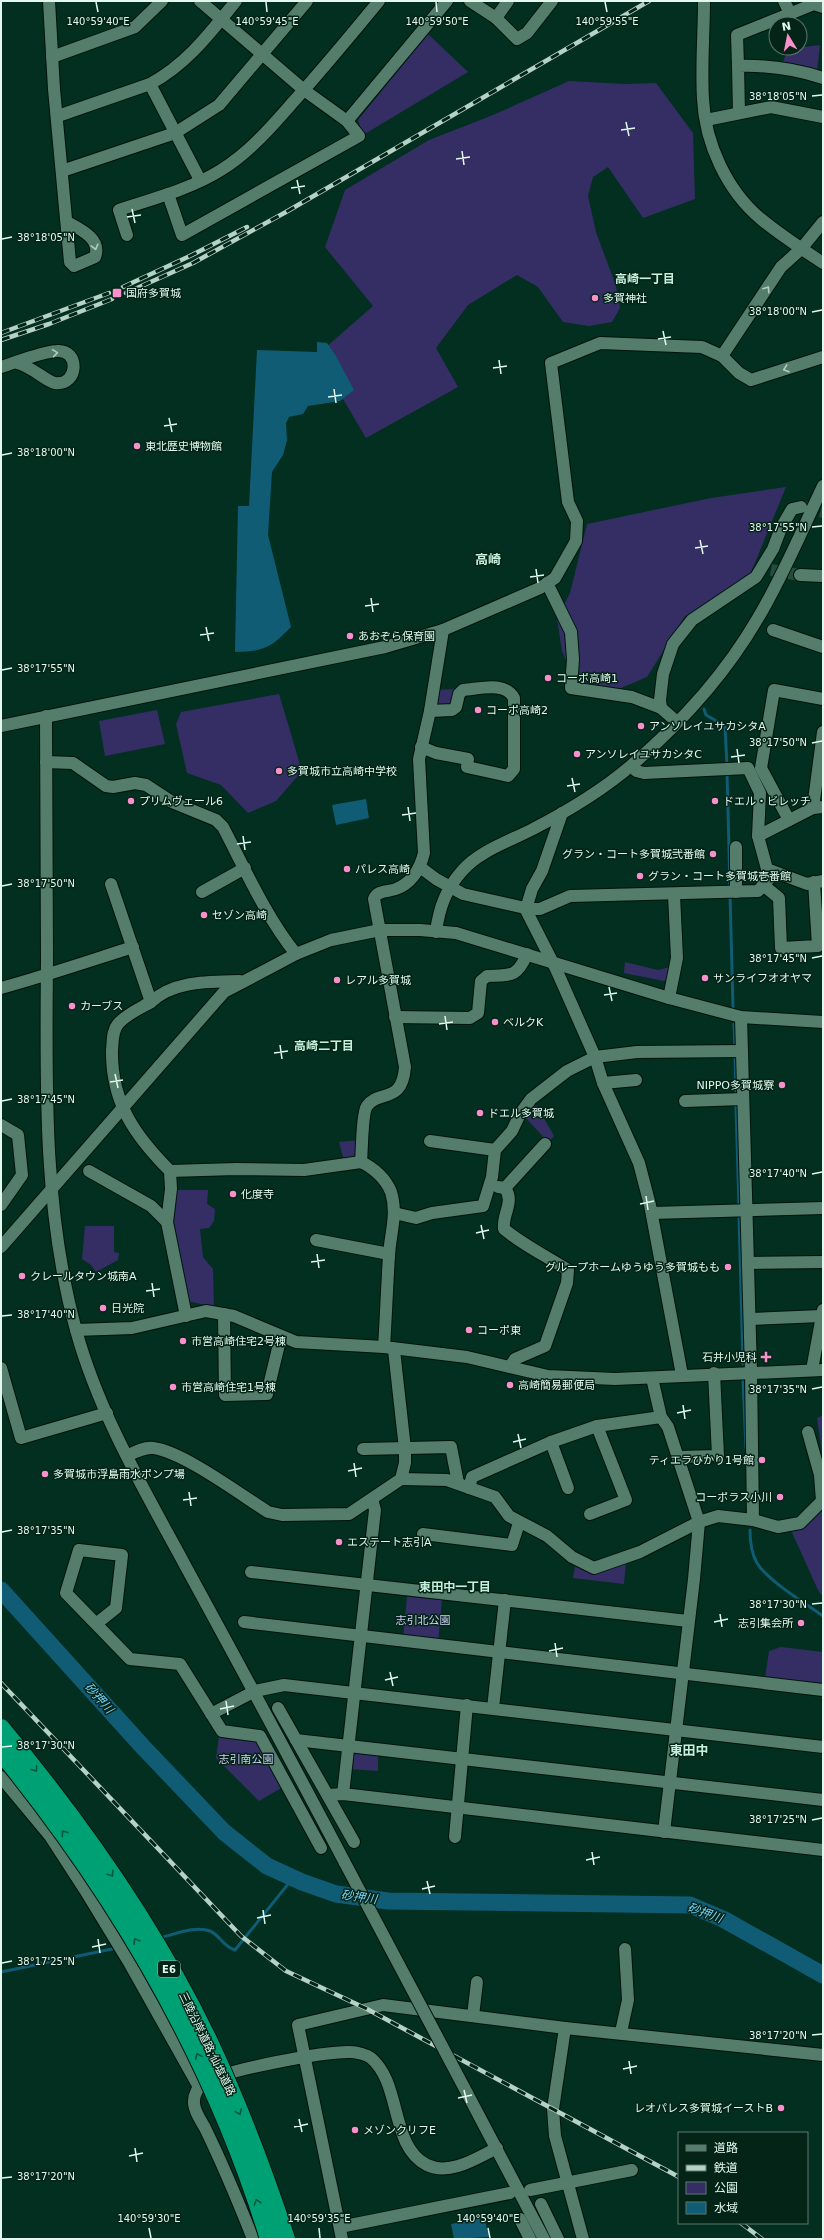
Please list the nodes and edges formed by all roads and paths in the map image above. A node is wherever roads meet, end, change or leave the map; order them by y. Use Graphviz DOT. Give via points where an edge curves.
graph roads {
  1 [pos="49,1"];
  2 [pos="162,1"];
  3 [pos="200,1"];
  4 [pos="236,1"];
  5 [pos="307,1"];
  6 [pos="379,1"];
  7 [pos="447,1"];
  8 [pos="470,1"];
  9 [pos="508,1"];
  10 [pos="552,1"];
  11 [pos="704,1"];
  12 [pos="784,1"];
  13 [pos="823,7"];
  14 [pos="790,13"];
  15 [pos="496,18"];
  16 [pos="221,19"];
  17 [pos="263,54"];
  18 [pos="52,57"];
  19 [pos="738,66"];
  20 [pos="823,78"];
  21 [pos="150,84"];
  22 [pos="304,90"];
  23 [pos="739,113"];
  24 [pos="58,116"];
  25 [pos="823,117"];
  26 [pos="706,120"];
  27 [pos="347,121"];
  28 [pos="175,133"];
  29 [pos="62,172"];
  30 [pos="200,180"];
  31 [pos="168,194"];
  32 [pos="67,222"];
  33 [pos="823,222"];
  34 [pos="127,235"];
  35 [pos="801,249"];
  36 [pos="823,263"];
  37 [pos="722,356"];
  38 [pos="823,357"];
  39 [pos="17,363"];
  40 [pos="1,368"];
  41 [pos="823,486"];
  42 [pos="801,507"];
  43 [pos="800,575"];
  44 [pos="823,576"];
  45 [pos="547,583"];
  46 [pos="442,630"];
  47 [pos="773,630"];
  48 [pos="823,647"];
  49 [pos="823,699"];
  50 [pos="661,708"];
  51 [pos="430,711"];
  52 [pos="46,716"];
  53 [pos="677,722"];
  54 [pos="1,726"];
  55 [pos="823,732"];
  56 [pos="421,747"];
  57 [pos="46,762"];
  58 [pos="633,764"];
  59 [pos="818,807"];
  60 [pos="562,813"];
  61 [pos="790,820"];
  62 [pos="758,836"];
  63 [pos="736,847"];
  64 [pos="420,867"];
  65 [pos="245,868"];
  66 [pos="774,873"];
  67 [pos="819,882"];
  68 [pos="111,884"];
  69 [pos="763,885"];
  70 [pos="450,886"];
  71 [pos="202,892"];
  72 [pos="732,892"];
  73 [pos="674,894"];
  74 [pos="525,908"];
  75 [pos="380,930"];
  76 [pos="436,932"];
  77 [pos="133,947"];
  78 [pos="296,954"];
  79 [pos="527,954"];
  80 [pos="552,961"];
  81 [pos="46,976"];
  82 [pos="241,981"];
  83 [pos="1,988"];
  84 [pos="669,998"];
  85 [pos="151,1002"];
  86 [pos="395,1017"];
  87 [pos="741,1017"];
  88 [pos="823,1022"];
  89 [pos="737,1051"];
  90 [pos="596,1057"];
  91 [pos="636,1080"];
  92 [pos="603,1083"];
  93 [pos="743,1099"];
  94 [pos="685,1101"];
  95 [pos="123,1106"];
  96 [pos="1,1125"];
  97 [pos="430,1140"];
  98 [pos="545,1144"];
  99 [pos="495,1150"];
  100 [pos="362,1162"];
  101 [pos="88,1171"];
  102 [pos="170,1171"];
  103 [pos="490,1186"];
  104 [pos="505,1188"];
  105 [pos="52,1191"];
  106 [pos="1,1205"];
  107 [pos="823,1208"];
  108 [pos="742,1211"];
  109 [pos="394,1213"];
  110 [pos="652,1213"];
  111 [pos="167,1222"];
  112 [pos="316,1240"];
  113 [pos="1,1247"];
  114 [pos="389,1254"];
  115 [pos="823,1262"];
  116 [pos="748,1263"];
  117 [pos="822,1313"];
  118 [pos="224,1314"];
  119 [pos="186,1316"];
  120 [pos="750,1319"];
  121 [pos="76,1330"];
  122 [pos="281,1336"];
  123 [pos="389,1349"];
  124 [pos="510,1367"];
  125 [pos="1,1368"];
  126 [pos="818,1370"];
  127 [pos="751,1372"];
  128 [pos="714,1373"];
  129 [pos="682,1376"];
  130 [pos="652,1378"];
  131 [pos="107,1413"];
  132 [pos="661,1417"];
  133 [pos="597,1426"];
  134 [pos="808,1432"];
  135 [pos="551,1442"];
  136 [pos="363,1449"];
  137 [pos="405,1449"];
  138 [pos="127,1456"];
  139 [pos="678,1457"];
  140 [pos="401,1478"];
  141 [pos="458,1483"];
  142 [pos="470,1488"];
  143 [pos="568,1488"];
  144 [pos="372,1499"];
  145 [pos="590,1514"];
  146 [pos="753,1520"];
  147 [pos="699,1522"];
  148 [pos="519,1523"];
  149 [pos="423,1534"];
  150 [pos="251,1572"];
  151 [pos="368,1585"];
  152 [pos="505,1600"];
  153 [pos="244,1622"];
  154 [pos="688,1622"];
  155 [pos="96,1624"];
  156 [pos="362,1637"];
  157 [pos="500,1652"];
  158 [pos="683,1673"];
  159 [pos="823,1690"];
  160 [pos="255,1691"];
  161 [pos="355,1693"];
  162 [pos="467,1705"];
  163 [pos="278,1708"];
  164 [pos="493,1708"];
  165 [pos="211,1714"];
  166 [pos="1,1728"];
  167 [pos="676,1730"];
  168 [pos="296,1740"];
  169 [pos="348,1746"];
  170 [pos="823,1747"];
  171 [pos="1,1752"];
  172 [pos="461,1760"];
  173 [pos="1,1777"];
  174 [pos="670,1782"];
  175 [pos="343,1794"];
  176 [pos="328,1795"];
  177 [pos="823,1800"];
  178 [pos="458,1808"];
  179 [pos="664,1832"];
  180 [pos="455,1837"];
  181 [pos="354,1842"];
  182 [pos="321,1848"];
  183 [pos="823,1850"];
  184 [pos="624,1949"];
  185 [pos="477,1982"];
  186 [pos="473,2016"];
  187 [pos="565,2028"];
  188 [pos="622,2032"];
  189 [pos="823,2054"];
  190 [pos="304,2058"];
  191 [pos="199,2087"];
  192 [pos="498,2148"];
  193 [pos="632,2170"];
  194 [pos="568,2182"];
  195 [pos="530,2190"];
  196 [pos="510,2193"];
  197 [pos="541,2204"];
  198 [pos="520,2219"];
  199 [pos="341,2233"];
  200 [pos="253,2239"];
  201 [pos="269,2239"];
  202 [pos="286,2239"];
  203 [pos="530,2239"];
  204 [pos="544,2239"];
  205 [pos="558,2239"];
  206 [pos="583,2239"];
  1 -- 18 [label="street"];
  2 -- 18 [label="street" via="135,27"];
  3 -- 16 [label="street"];
  4 -- 16 [label="street"];
  5 -- 17 [label="street"];
  6 -- 22 [label="street"];
  7 -- 27 [label="street"];
  8 -- 15 [label="street"];
  9 -- 15 [label="street"];
  10 -- 15 [label="street" via="527,34 517,39"];
  11 -- 26 [label="street" via="703,99"];
  12 -- 14 [label="street"];
  13 -- 14 [label="street" via="814,4"];
  14 -- 19 [label="street" via="737,35"];
  16 -- 17 [label="street"];
  16 -- 21 [label="street" via="184,62"];
  17 -- 22 [label="street"];
  17 -- 28 [label="street" via="219,105"];
  18 -- 24 [label="street"];
  19 -- 20 [label="street" via="760,65 802,71"];
  19 -- 23 [label="street"];
  21 -- 24 [label="street"];
  21 -- 28 [label="street"];
  22 -- 27 [label="street"];
  22 -- 30 [label="street" via="268,131 243,154"];
  23 -- 25 [label="street" via="772,107"];
  23 -- 26 [label="street"];
  24 -- 29 [label="street"];
  26 -- 35 [label="street" via="716,157 741,198 760,219"];
  27 -- 31 [label="street" via="359,136 182,234"];
  28 -- 29 [label="street"];
  28 -- 30 [label="street"];
  29 -- 32 [label="street"];
  30 -- 31 [label="street"];
  31 -- 34 [label="street" via="119,210"];
  33 -- 35 [label="street"];
  35 -- 36 [label="street"];
  37 -- 35 [label="street, one-way" via="781,267"];
  38 -- 37 [label="street, one-way" via="751,380 739,373"];
  37 -- 45 [label="street" via="702,347 600,344 551,363 568,502 577,521 576,541 555,578"];
  39 -- 40 [label="street"];
  41 -- 53 [label="street" via="758,618 734,656 704,694"];
  42 -- 50 [label="street" via="792,510 767,569 692,620 673,644 663,674"];
  43 -- 44 [label="street"];
  45 -- 46 [label="street"];
  45 -- 50 [label="street" via="571,632 571,688 632,697"];
  46 -- 51 [label="street"];
  46 -- 52 [label="street" via="385,647"];
  47 -- 48 [label="street"];
  49 -- 61 [label="street" via="774,690 761,768"];
  50 -- 53 [label="street"];
  51 -- 56 [label="street"];
  51 -- 56 [label="street" via="452,710 456,707 459,694 463,690 500,688 511,692 514,698 514,769 508,776 498,775 467,767 468,759 436,753"];
  52 -- 54 [label="street"];
  52 -- 57 [label="street"];
  53 -- 58 [label="street"];
  55 -- 59 [label="street"];
  56 -- 64 [label="street" via="419,767 424,853"];
  57 -- 65 [label="street" via="72,763 113,788 134,783 146,785 172,802 216,820 223,827"];
  57 -- 81 [label="street"];
  58 -- 60 [label="street"];
  58 -- 62 [label="street" via="636,771 644,773 748,768 760,793"];
  59 -- 61 [label="street"];
  60 -- 70 [label="street" via="473,861 462,870"];
  60 -- 74 [label="street" via="542,871"];
  61 -- 62 [label="street"];
  62 -- 66 [label="street" via="767,869"];
  63 -- 72 [label="street"];
  64 -- 70 [label="street"];
  64 -- 75 [label="street" via="406,884 376,895 375,904"];
  65 -- 71 [label="street"];
  65 -- 78 [label="street" via="287,943"];
  66 -- 67 [label="street" via="807,884"];
  66 -- 69 [label="street"];
  67 -- 69 [label="street" via="818,946 781,948 779,898"];
  68 -- 77 [label="street"];
  69 -- 72 [label="street" via="758,891"];
  70 -- 74 [label="street" via="463,894"];
  70 -- 76 [label="street" via="444,897"];
  72 -- 73 [label="street"];
  73 -- 74 [label="street" via="570,896 540,909"];
  73 -- 84 [label="street" via="677,958"];
  74 -- 80 [label="street"];
  75 -- 76 [label="street"];
  75 -- 78 [label="street" via="331,940"];
  75 -- 86 [label="street"];
  76 -- 79 [label="street" via="467,935"];
  77 -- 81 [label="street"];
  77 -- 85 [label="street"];
  78 -- 82 [label="street"];
  79 -- 80 [label="street"];
  79 -- 86 [label="street" via="522,967 511,975 486,976 481,982 478,1013 470,1018"];
  80 -- 84 [label="street"];
  80 -- 90 [label="street"];
  81 -- 83 [label="street"];
  81 -- 105 [label="street" via="48,1139"];
  82 -- 85 [label="street" via="206,982 173,987 161,992"];
  82 -- 95 [label="street" via="224,992"];
  84 -- 87 [label="street"];
  85 -- 95 [label="street" via="129,1014 118,1024 113,1034 112,1066"];
  86 -- 100 [label="street" via="405,1067 404,1078 401,1085 389,1096 371,1102 366,1107"];
  87 -- 88 [label="street"];
  87 -- 89 [label="street"];
  89 -- 90 [label="street" via="637,1052"];
  89 -- 93 [label="street"];
  90 -- 92 [label="street"];
  90 -- 99 [label="street" via="567,1071 531,1099 512,1131"];
  91 -- 92 [label="street"];
  92 -- 110 [label="street" via="639,1163"];
  93 -- 94 [label="street"];
  93 -- 108 [label="street"];
  95 -- 102 [label="street" via="144,1146"];
  95 -- 105 [label="street"];
  96 -- 106 [label="street" via="18,1135 22,1175"];
  97 -- 99 [label="street"];
  98 -- 104 [label="street"];
  99 -- 103 [label="street"];
  100 -- 102 [label="street" via="304,1170 236,1168"];
  100 -- 109 [label="street" via="384,1180 390,1191"];
  101 -- 111 [label="street" via="151,1206"];
  102 -- 111 [label="street" via="171,1189"];
  103 -- 104 [label="street"];
  103 -- 109 [label="street" via="483,1206 432,1213 416,1218"];
  104 -- 124 [label="street" via="509,1194 509,1203 503,1222 504,1229 521,1243 539,1251 568,1270 567,1283 545,1346 515,1359"];
  105 -- 113 [label="street"];
  105 -- 121 [label="street" via="57,1238"];
  107 -- 108 [label="street"];
  108 -- 110 [label="street"];
  108 -- 116 [label="street"];
  109 -- 114 [label="street"];
  110 -- 129 [label="street"];
  111 -- 119 [label="street"];
  112 -- 114 [label="street"];
  114 -- 123 [label="street"];
  115 -- 116 [label="street"];
  116 -- 120 [label="street"];
  117 -- 120 [label="street"];
  117 -- 126 [label="street"];
  118 -- 119 [label="street" via="206,1311"];
  118 -- 122 [label="street"];
  118 -- 122 [label="street" via="226,1395 267,1394"];
  119 -- 121 [label="street" via="132,1328"];
  120 -- 127 [label="street"];
  121 -- 131 [label="street" via="98,1395"];
  122 -- 123 [label="street" via="296,1342"];
  123 -- 124 [label="street" via="467,1357"];
  123 -- 137 [label="street"];
  124 -- 130 [label="street" via="548,1376"];
  125 -- 131 [label="street" via="21,1438"];
  126 -- 127 [label="street"];
  127 -- 128 [label="street"];
  127 -- 146 [label="street"];
  128 -- 129 [label="street"];
  128 -- 139 [label="street" via="718,1456"];
  129 -- 130 [label="street"];
  130 -- 132 [label="street"];
  131 -- 138 [label="street"];
  132 -- 133 [label="street"];
  132 -- 139 [label="street" via="668,1427"];
  133 -- 135 [label="street"];
  133 -- 145 [label="street" via="626,1500"];
  134 -- 146 [label="street" via="820,1475 822,1501 800,1523 778,1527"];
  135 -- 142 [label="street" via="472,1477"];
  135 -- 143 [label="street"];
  136 -- 137 [label="street"];
  137 -- 140 [label="street"];
  137 -- 141 [label="street" via="451,1447"];
  138 -- 144 [label="street" via="152,1447 163,1450 187,1461 268,1512 282,1515 348,1514"];
  138 -- 160 [label="street"];
  139 -- 147 [label="street"];
  140 -- 141 [label="street" via="447,1480"];
  140 -- 144 [label="street"];
  141 -- 142 [label="street"];
  142 -- 148 [label="street" via="495,1497 509,1516"];
  144 -- 151 [label="street" via="375,1510"];
  146 -- 147 [label="street" via="718,1516"];
  147 -- 148 [label="street" via="640,1552 594,1568 572,1557 547,1536"];
  147 -- 154 [label="street"];
  148 -- 149 [label="street" via="512,1545"];
  150 -- 151 [label="street"];
  151 -- 152 [label="street"];
  151 -- 156 [label="street"];
  152 -- 154 [label="street"];
  152 -- 157 [label="street"];
  153 -- 156 [label="street"];
  154 -- 158 [label="street"];
  155 -- 155 [label="street" via="116,1608 122,1555 79,1550 66,1593"];
  155 -- 165 [label="street" via="130,1659 180,1664"];
  156 -- 157 [label="street"];
  156 -- 161 [label="street"];
  157 -- 158 [label="street"];
  157 -- 164 [label="street"];
  158 -- 159 [label="street"];
  158 -- 167 [label="street"];
  160 -- 161 [label="street" via="284,1685"];
  160 -- 165 [label="street"];
  160 -- 192 [label="street, bridge"];
  161 -- 162 [label="street"];
  161 -- 169 [label="street"];
  162 -- 164 [label="street"];
  162 -- 172 [label="street"];
  163 -- 168 [label="street"];
  164 -- 167 [label="street"];
  165 -- 182 [label="street" via="222,1731 260,1736"];
  166 -- 202 [label="highway, 三陸沿岸道路;仙塩道路 / E6, one-way, bridge" via="75,1820 144,1925 177,1982 234,2098"];
  167 -- 170 [label="street"];
  167 -- 174 [label="street"];
  168 -- 169 [label="street"];
  168 -- 176 [label="street"];
  169 -- 172 [label="street"];
  169 -- 175 [label="street"];
  201 -- 171 [label="highway, 三陸沿岸道路;仙塩道路 / E6, one-way, bridge" via="242,2159 219,2103 164,1990 132,1933 98,1881"];
  172 -- 174 [label="street"];
  172 -- 178 [label="street"];
  173 -- 191 [label="street" via="50,1836 85,1890"];
  174 -- 177 [label="street"];
  174 -- 179 [label="street"];
  175 -- 176 [label="street"];
  175 -- 178 [label="street"];
  176 -- 181 [label="street"];
  178 -- 179 [label="street"];
  178 -- 180 [label="street"];
  179 -- 183 [label="street"];
  184 -- 188 [label="street" via="628,2000"];
  185 -- 186 [label="street"];
  186 -- 187 [label="street"];
  186 -- 190 [label="street" via="383,2005 298,2025"];
  187 -- 188 [label="street"];
  187 -- 194 [label="street" via="553,2108 555,2136"];
  188 -- 189 [label="street"];
  190 -- 191 [label="street" via="238,2071 203,2083"];
  190 -- 192 [label="street" via="352,2052 369,2057 380,2067 387,2081 406,2142 415,2156 429,2166 445,2169 458,2166"];
  190 -- 199 [label="street"];
  191 -- 200 [label="street" via="194,2102 197,2113 226,2170"];
  192 -- 204 [label="street"];
  193 -- 194 [label="street"];
  194 -- 195 [label="street"];
  194 -- 206 [label="street"];
  196 -- 199 [label="street"];
  197 -- 205 [label="street"];
  198 -- 203 [label="street"];
}
